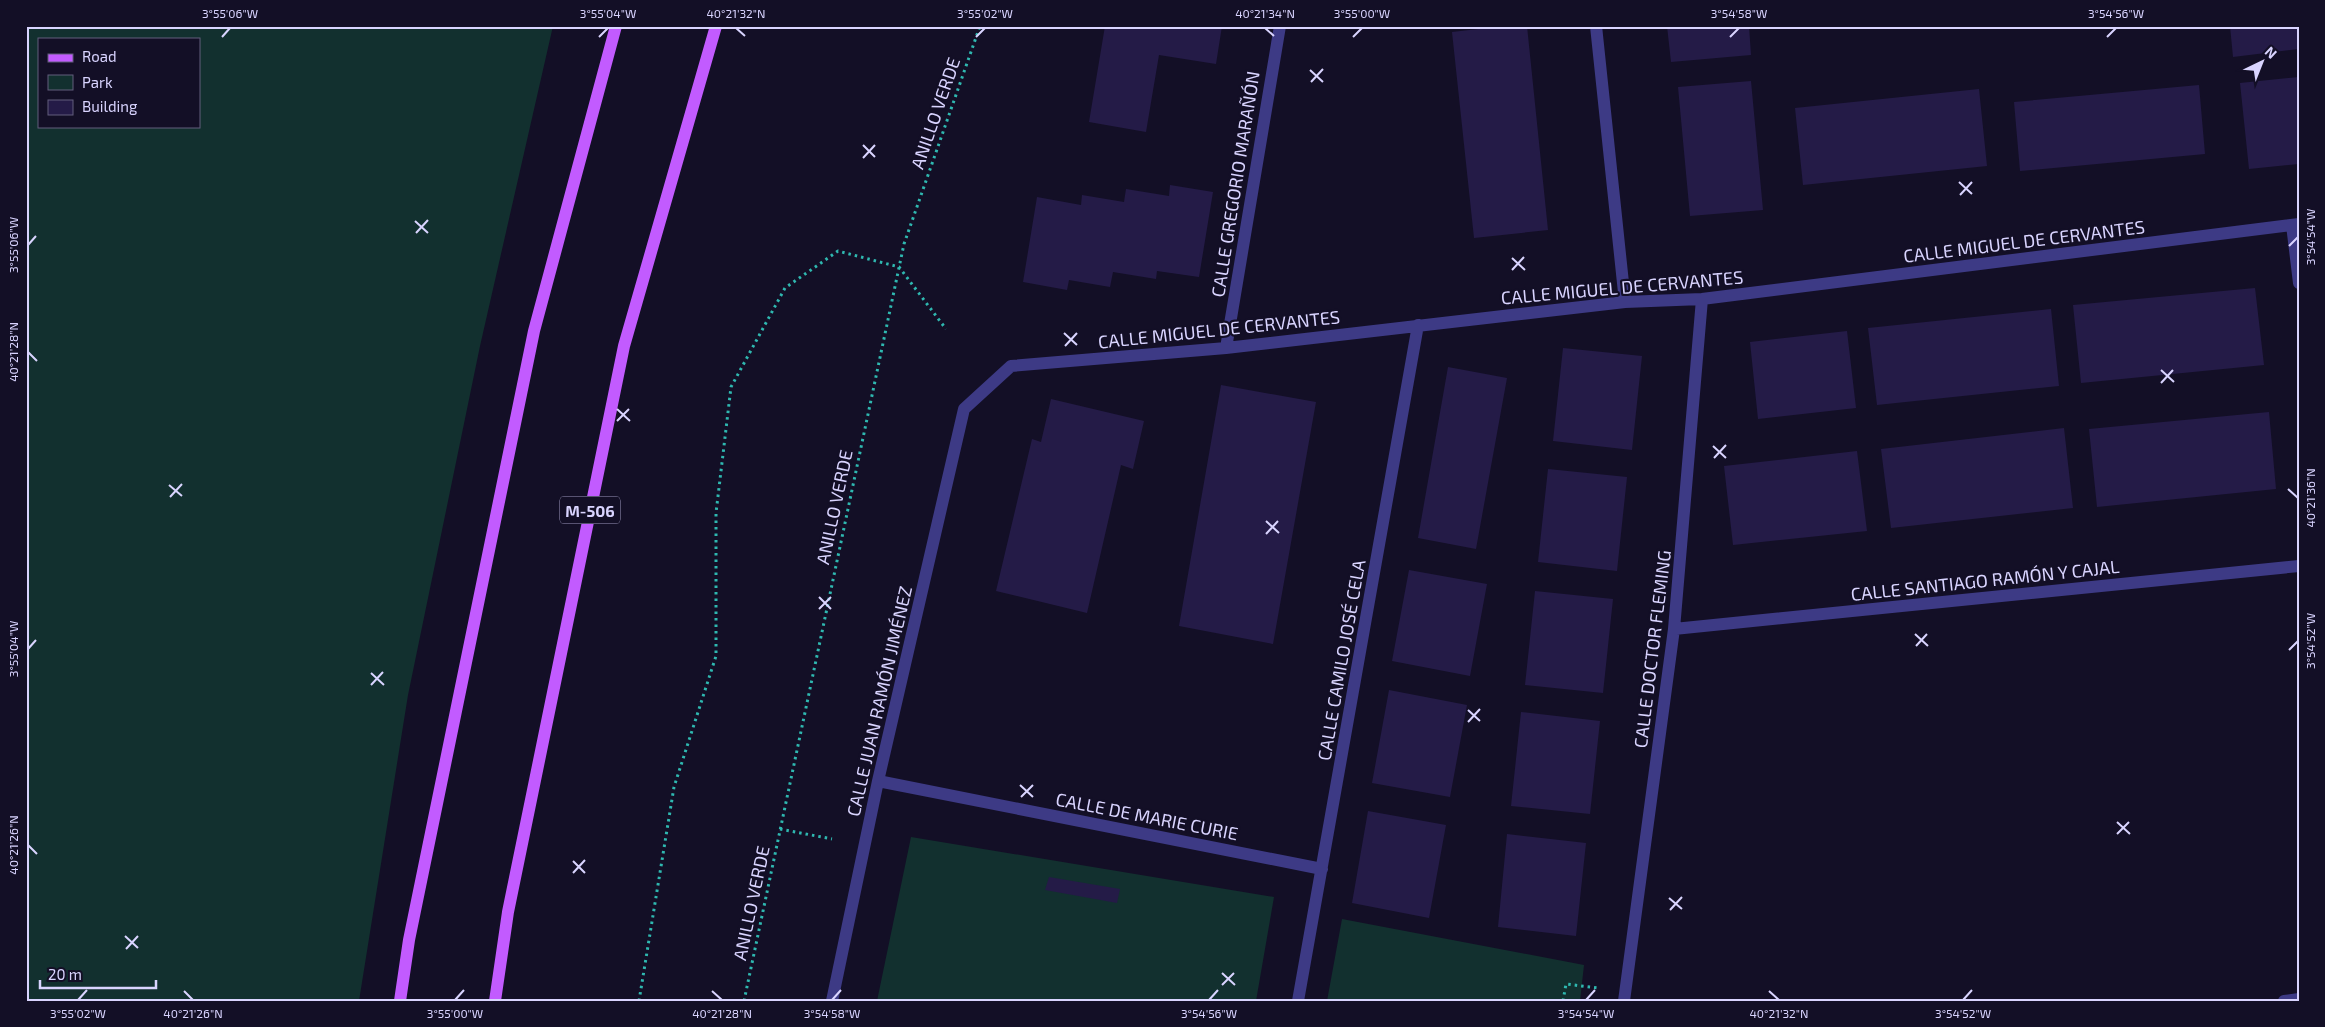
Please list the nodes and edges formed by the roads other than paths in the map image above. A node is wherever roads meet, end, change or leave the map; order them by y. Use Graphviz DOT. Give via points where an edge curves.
graph roads {
  1 [pos="616,26"];
  2 [pos="716,26"];
  3 [pos="1280,26"];
  4 [pos="1596,26"];
  5 [pos="2296,225"];
  6 [pos="2299,283"];
  7 [pos="1702,299"];
  8 [pos="1625,302"];
  9 [pos="1418,325"];
  10 [pos="1226,348"];
  11 [pos="964,409"];
  12 [pos="2299,566"];
  13 [pos="1674,629"];
  14 [pos="878,781"];
  15 [pos="1322,868"];
  16 [pos="1624,996"];
  17 [pos="2299,999"];
  18 [pos="400,1001"];
  19 [pos="495,1001"];
  20 [pos="832,1001"];
  21 [pos="1298,1001"];
  22 [pos="2284,1001"];
  1 -- 18 [label="main road" via="534,331 409,940"];
  2 -- 19 [label="main road, M-506" via="624,346 508,912"];
  3 -- 10 [label="street, CALLE GREGORIO MARAÑÓN"];
  4 -- 8 [label="street"];
  5 -- 6 [label="street"];
  5 -- 7 [label="street, CALLE MIGUEL DE CERVANTES"];
  7 -- 8 [label="street, CALLE MIGUEL DE CERVANTES"];
  7 -- 13 [label="street, CALLE DOCTOR FLEMING"];
  8 -- 9 [label="street, CALLE MIGUEL DE CERVANTES"];
  9 -- 10 [label="street, CALLE MIGUEL DE CERVANTES"];
  9 -- 15 [label="street, CALLE CAMILO JOSÉ CELA"];
  10 -- 11 [label="street, CALLE MIGUEL DE CERVANTES" via="1011,366"];
  11 -- 14 [label="street, CALLE JUAN RAMÓN JIMÉNEZ"];
  12 -- 13 [label="street, CALLE SANTIAGO RAMÓN Y CAJAL"];
  13 -- 16 [label="street, CALLE DOCTOR FLEMING"];
  14 -- 15 [label="street, CALLE DE MARIE CURIE"];
  14 -- 20 [label="street, CALLE JUAN RAMÓN JIMÉNEZ"];
  15 -- 21 [label="street, CALLE CAMILO JOSÉ CELA"];
  17 -- 22 [label="street"];
}
